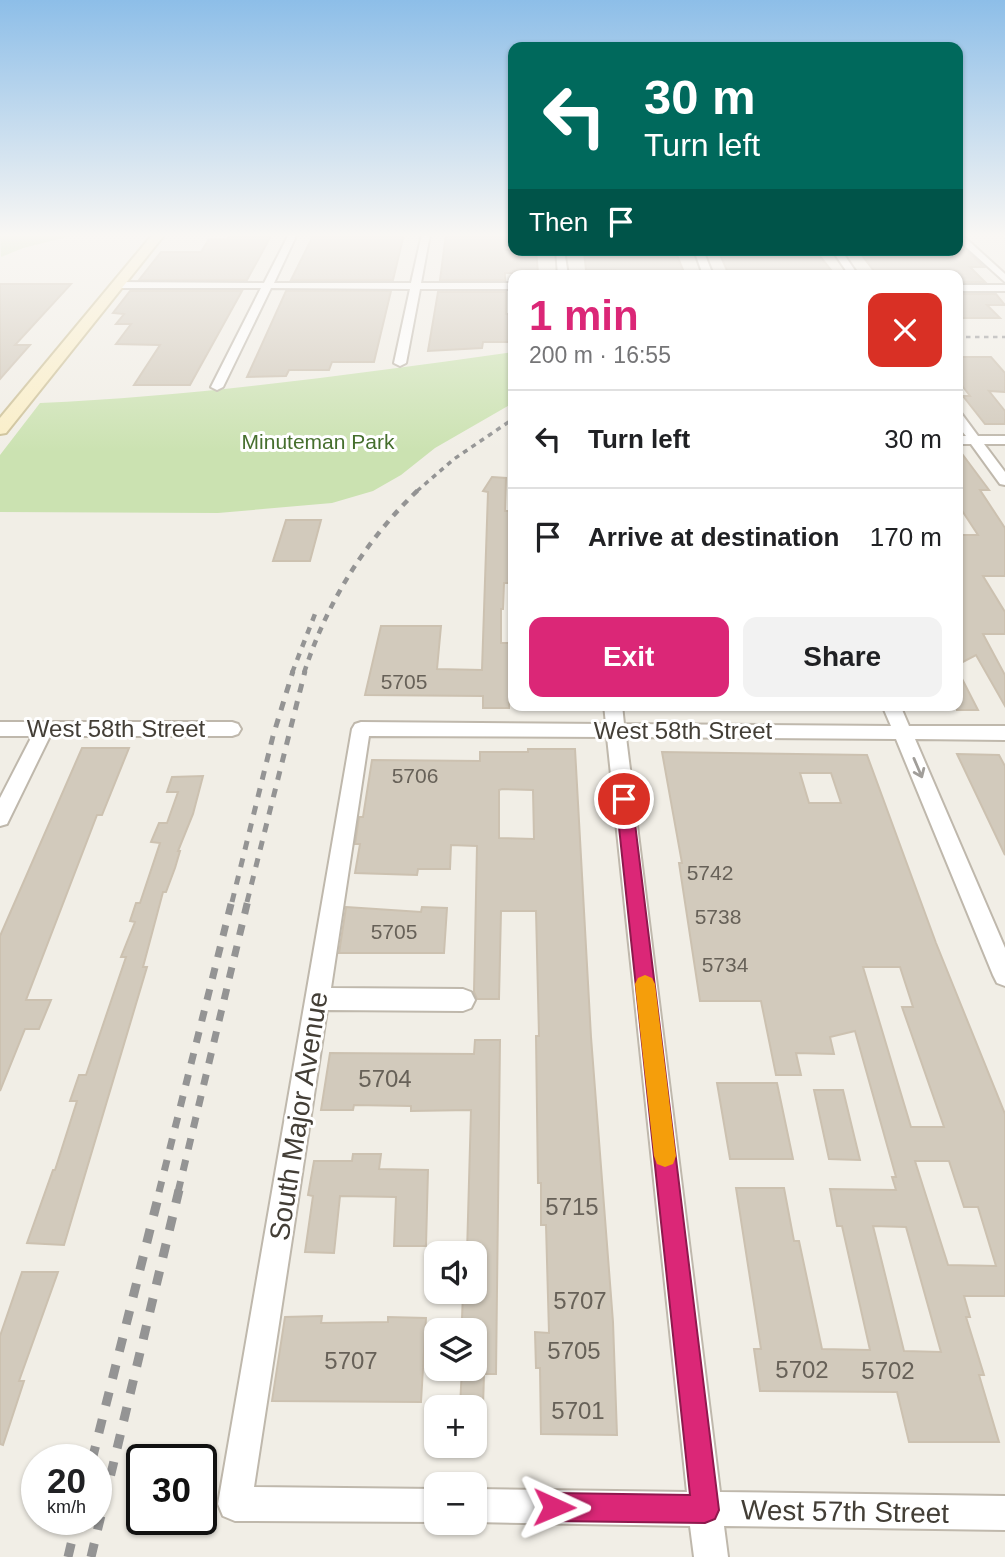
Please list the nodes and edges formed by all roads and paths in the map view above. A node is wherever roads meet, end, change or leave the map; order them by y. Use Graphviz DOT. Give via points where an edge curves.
graph roads {
  1 [pos="99,307"];
  2 [pos="256,307"];
  3 [pos="411,307"];
  4 [pos="400,363"];
  5 [pos="217,387"];
  6 [pos="963,424"];
  7 [pos="0,429"];
  8 [pos="963,440"];
  9 [pos="975,440"];
  10 [pos="1005,440"];
  11 [pos="1005,481"];
  12 [pos="893,711"];
  13 [pos="614,718"];
  14 [pos="0,729"];
  15 [pos="45,729"];
  16 [pos="232,729"];
  17 [pos="361,729"];
  18 [pos="902,732"];
  19 [pos="1005,733"];
  20 [pos="0,818"];
  21 [pos="1005,975"];
  22 [pos="317,999"];
  23 [pos="463,1000"];
  24 [pos="235,1504"];
  25 [pos="424,1506"];
  26 [pos="487,1506"];
  27 [pos="705,1510"];
  28 [pos="1005,1513"];
  29 [pos="710,1557"];
  1 -- 7 [label="main road"];
  2 -- 5 [label="street"];
  3 -- 4 [label="street"];
  6 -- 9 [label="street"];
  8 -- 9 [label="street"];
  9 -- 10 [label="street"];
  9 -- 11 [label="street"];
  12 -- 18 [label="street"];
  13 -- 17 [label="street, West 58th Street"];
  13 -- 18 [label="street, West 58th Street"];
  13 -- 27 [label="street"];
  14 -- 15 [label="street, West 58th Street"];
  15 -- 16 [label="street, West 58th Street"];
  15 -- 20 [label="street"];
  17 -- 22 [label="street, South Major Avenue"];
  18 -- 19 [label="street, West 58th Street"];
  18 -- 21 [label="street, one-way"];
  22 -- 23 [label="street"];
  22 -- 24 [label="street, South Major Avenue"];
  24 -- 25 [label="street"];
  26 -- 27 [label="street, West 57th Street"];
  27 -- 28 [label="street, West 57th Street"];
  27 -- 29 [label="street"];
}
